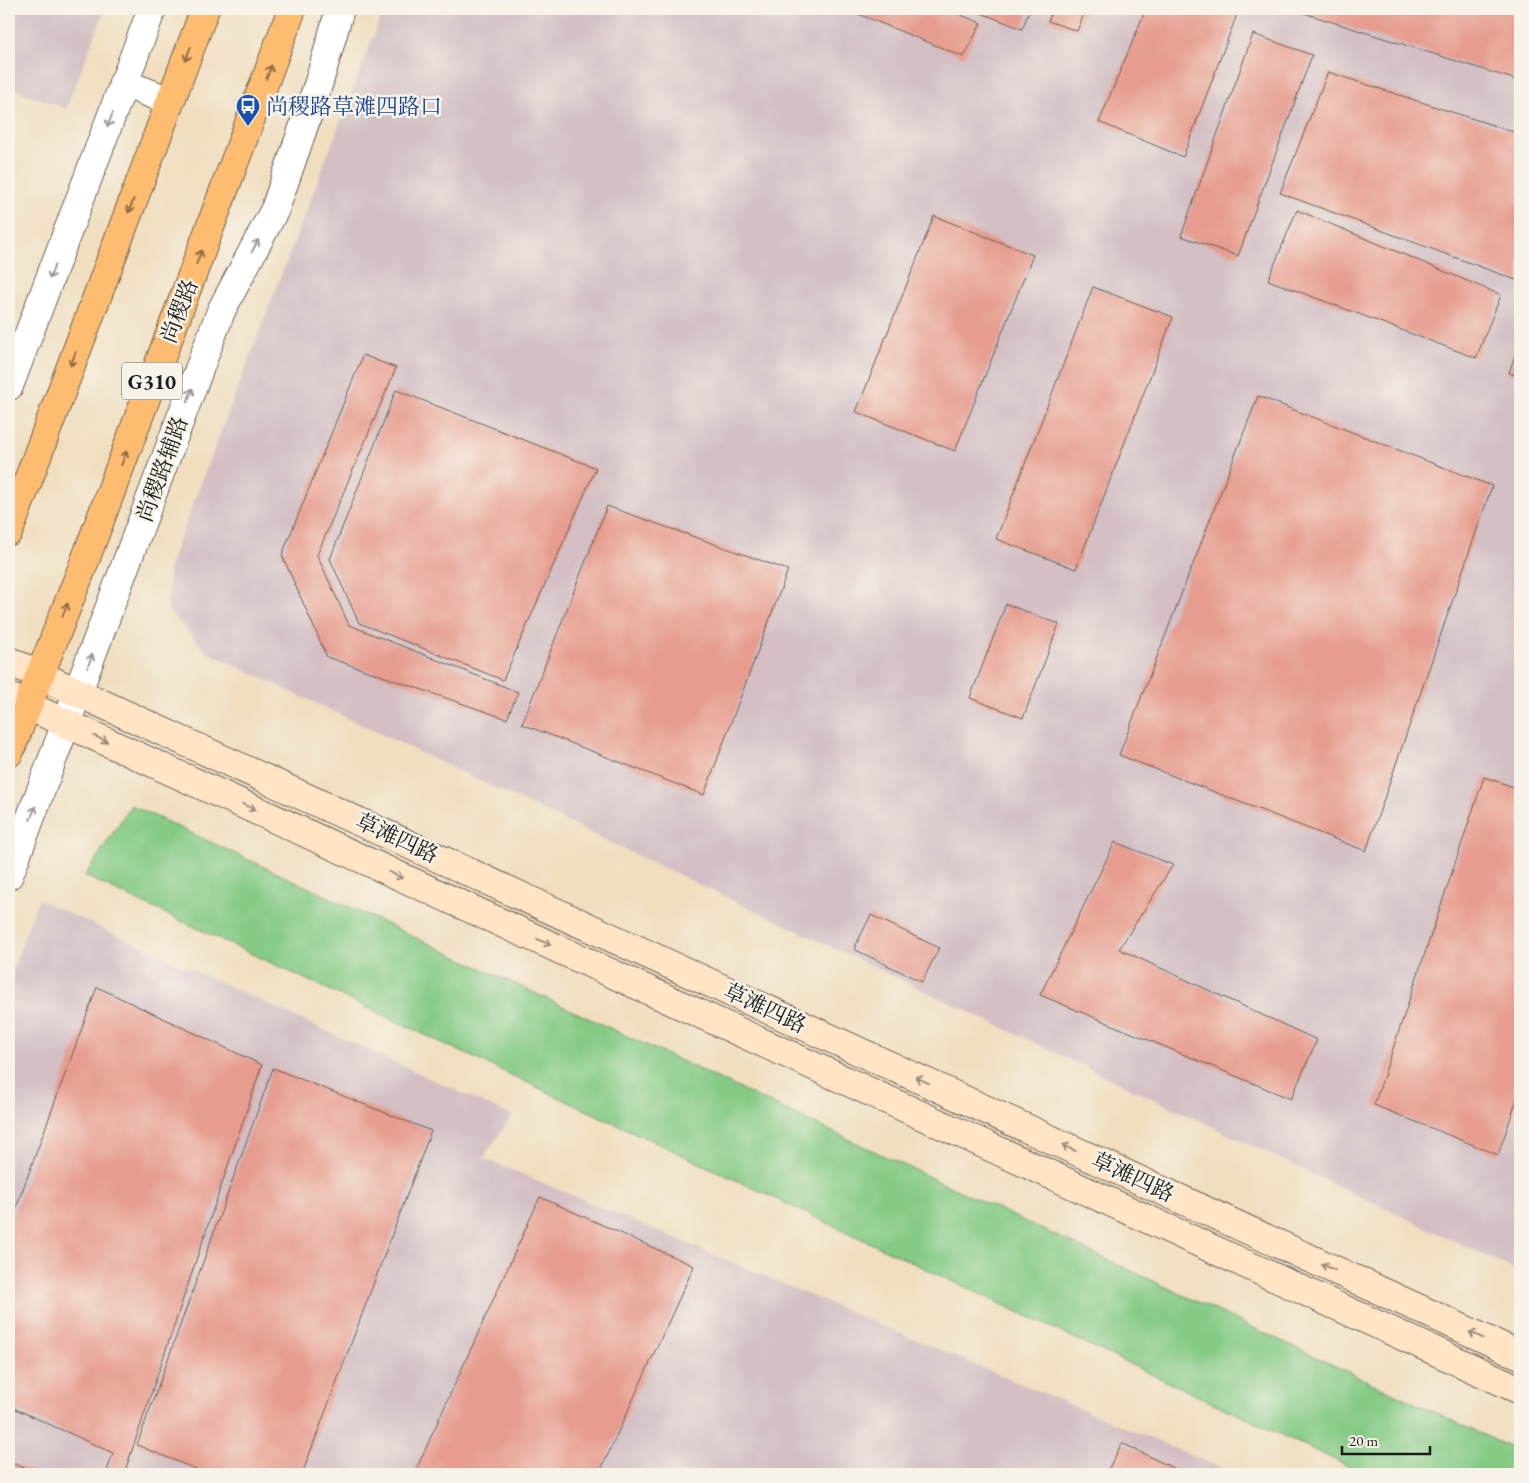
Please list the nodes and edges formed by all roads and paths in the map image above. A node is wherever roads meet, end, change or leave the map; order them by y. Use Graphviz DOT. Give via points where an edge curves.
graph roads {
  1 [pos="152,9"];
  2 [pos="205,9"];
  3 [pos="292,9"];
  4 [pos="340,9"];
  5 [pos="123,83"];
  6 [pos="170,101"];
  7 [pos="9,386"];
  8 [pos="9,530"];
  9 [pos="9,661"];
  10 [pos="38,675"];
  11 [pos="78,692"];
  12 [pos="18,702"];
  13 [pos="68,724"];
  14 [pos="9,753"];
  15 [pos="9,875"];
  16 [pos="1520,1356"];
  17 [pos="1520,1390"];
  1 -- 5 [label="street"];
  2 -- 6 [label="main road, one-way"];
  10 -- 3 [label="main road, 尚稷路 / G310, one-way" via="81,570"];
  11 -- 4 [label="street, 尚稷路辅路, one-way" via="221,311 274,209 319,82"];
  5 -- 6 [label="street"];
  5 -- 7 [label="street, one-way"];
  6 -- 8 [label="main road, one-way"];
  9 -- 10 [label="main road, 草滩四路"];
  10 -- 11 [label="main road, 草滩四路"];
  10 -- 12 [label="main road, 尚稷路 / G310"];
  11 -- 13 [label="street, 尚稷路辅路"];
  16 -- 11 [label="main road, 草滩四路, one-way"];
  12 -- 13 [label="main road, 草滩四路"];
  12 -- 14 [label="main road, 尚稷路 / G310"];
  15 -- 13 [label="street, 尚稷路辅路, one-way"];
  13 -- 17 [label="main road, 草滩四路, one-way"];
}
